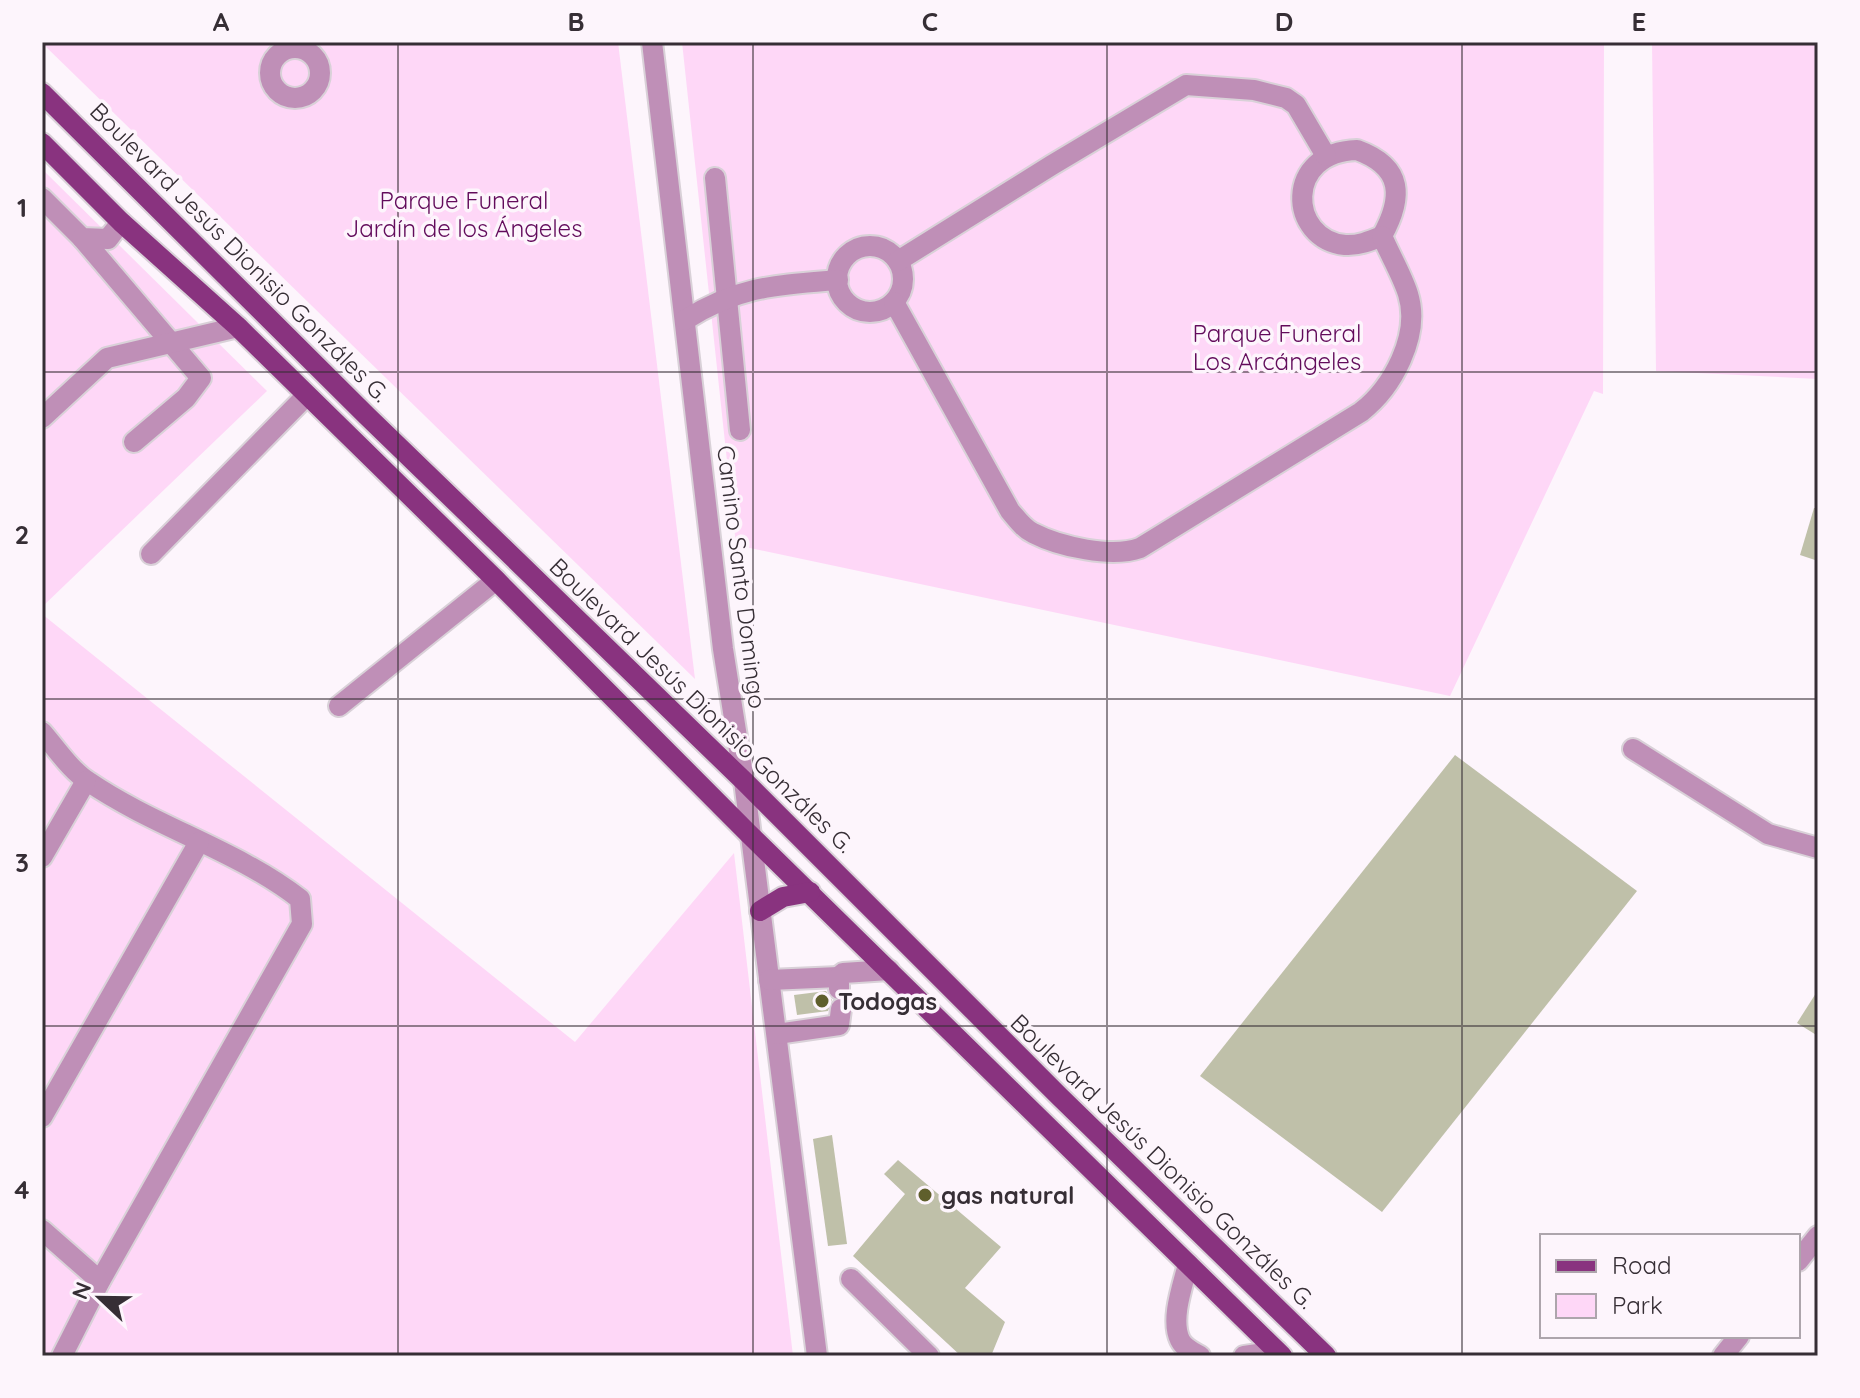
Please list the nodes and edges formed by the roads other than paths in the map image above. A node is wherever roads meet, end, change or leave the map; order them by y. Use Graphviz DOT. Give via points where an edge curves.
graph roads {
  1 [pos="652,42"];
  2 [pos="42,93"];
  3 [pos="42,143"];
  4 [pos="1326,156"];
  5 [pos="715,178"];
  6 [pos="42,198"];
  7 [pos="121,222"];
  8 [pos="1382,236"];
  9 [pos="82,238"];
  10 [pos="898,261"];
  11 [pos="838,280"];
  12 [pos="728,296"];
  13 [pos="894,302"];
  14 [pos="685,320"];
  15 [pos="238,327"];
  16 [pos="172,343"];
  17 [pos="306,396"];
  18 [pos="42,418"];
  19 [pos="740,430"];
  20 [pos="134,442"];
  21 [pos="151,554"];
  22 [pos="496,580"];
  23 [pos="339,706"];
  24 [pos="42,732"];
  25 [pos="1633,749"];
  26 [pos="86,781"];
  27 [pos="744,781"];
  28 [pos="749,834"];
  29 [pos="199,842"];
  30 [pos="1818,848"];
  31 [pos="42,857"];
  32 [pos="810,892"];
  33 [pos="760,911"];
  34 [pos="889,970"];
  35 [pos="769,980"];
  36 [pos="840,992"];
  37 [pos="777,1034"];
  38 [pos="42,1117"];
  39 [pos="42,1230"];
  40 [pos="1818,1236"];
  41 [pos="1800,1258"];
  42 [pos="1188,1264"];
  43 [pos="851,1279"];
  44 [pos="100,1281"];
  45 [pos="901,1330"];
  46 [pos="1737,1338"];
  47 [pos="1176,1348"];
  48 [pos="1280,1354"];
  49 [pos="62,1356"];
  50 [pos="817,1356"];
  51 [pos="902,1356"];
  52 [pos="929,1356"];
  53 [pos="1200,1356"];
  54 [pos="1244,1356"];
  55 [pos="1326,1356"];
  56 [pos="1723,1356"];
  1 -- 14 [label="street, Camino Santo Domingo"];
  2 -- 27 [label="main road, Boulevard Jesús Dionisio Gonzáles G."];
  3 -- 7 [label="main road"];
  4 -- 8 [label="street" via="1357,150 1386,166 1397,196"];
  4 -- 8 [label="street" via="1314,166 1302,193 1309,222 1319,234 1346,245"];
  4 -- 10 [label="street" via="1296,105 1286,98 1186,85"];
  5 -- 12 [label="street"];
  6 -- 9 [label="street"];
  7 -- 9 [label="street" via="108,239"];
  7 -- 15 [label="main road"];
  8 -- 13 [label="street" via="1411,305 1407,338 1386,389 1334,429 1140,548 1120,554 1049,539 1019,522"];
  9 -- 16 [label="street"];
  10 -- 11 [label="street" via="882,248 861,247 844,260"];
  10 -- 13 [label="street" via="903,282"];
  11 -- 12 [label="street" via="771,285"];
  11 -- 13 [label="street" via="846,300 864,311 875,312"];
  12 -- 14 [label="street"];
  12 -- 19 [label="street"];
  14 -- 27 [label="street, Camino Santo Domingo" via="723,649"];
  15 -- 16 [label="street"];
  15 -- 17 [label="main road"];
  16 -- 18 [label="street" via="107,358"];
  16 -- 20 [label="street" via="201,378 186,398"];
  17 -- 21 [label="street"];
  17 -- 22 [label="main road"];
  22 -- 23 [label="street"];
  22 -- 28 [label="main road"];
  24 -- 26 [label="street"];
  25 -- 30 [label="street" via="1768,834"];
  26 -- 29 [label="street"];
  26 -- 31 [label="street"];
  27 -- 28 [label="street, Camino Santo Domingo"];
  27 -- 55 [label="main road, Boulevard Jesús Dionisio Gonzáles G."];
  28 -- 32 [label="main road"];
  28 -- 33 [label="street, Camino Santo Domingo"];
  29 -- 38 [label="street"];
  29 -- 44 [label="street" via="276,880 300,899 302,924"];
  32 -- 33 [label="main road" via="783,897"];
  32 -- 34 [label="main road"];
  33 -- 35 [label="street, Camino Santo Domingo"];
  34 -- 36 [label="street" via="846,972"];
  34 -- 42 [label="main road"];
  35 -- 36 [label="street"];
  35 -- 37 [label="street, Camino Santo Domingo"];
  36 -- 37 [label="street" via="839,1025"];
  37 -- 50 [label="street, Camino Santo Domingo"];
  39 -- 44 [label="street"];
  40 -- 41 [label="street"];
  42 -- 47 [label="street"];
  42 -- 48 [label="main road"];
  43 -- 45 [label="street"];
  44 -- 49 [label="street"];
  45 -- 51 [label="street"];
  45 -- 52 [label="street"];
  46 -- 56 [label="street"];
  47 -- 53 [label="street" via="1186,1347"];
  48 -- 54 [label="street"];
}
